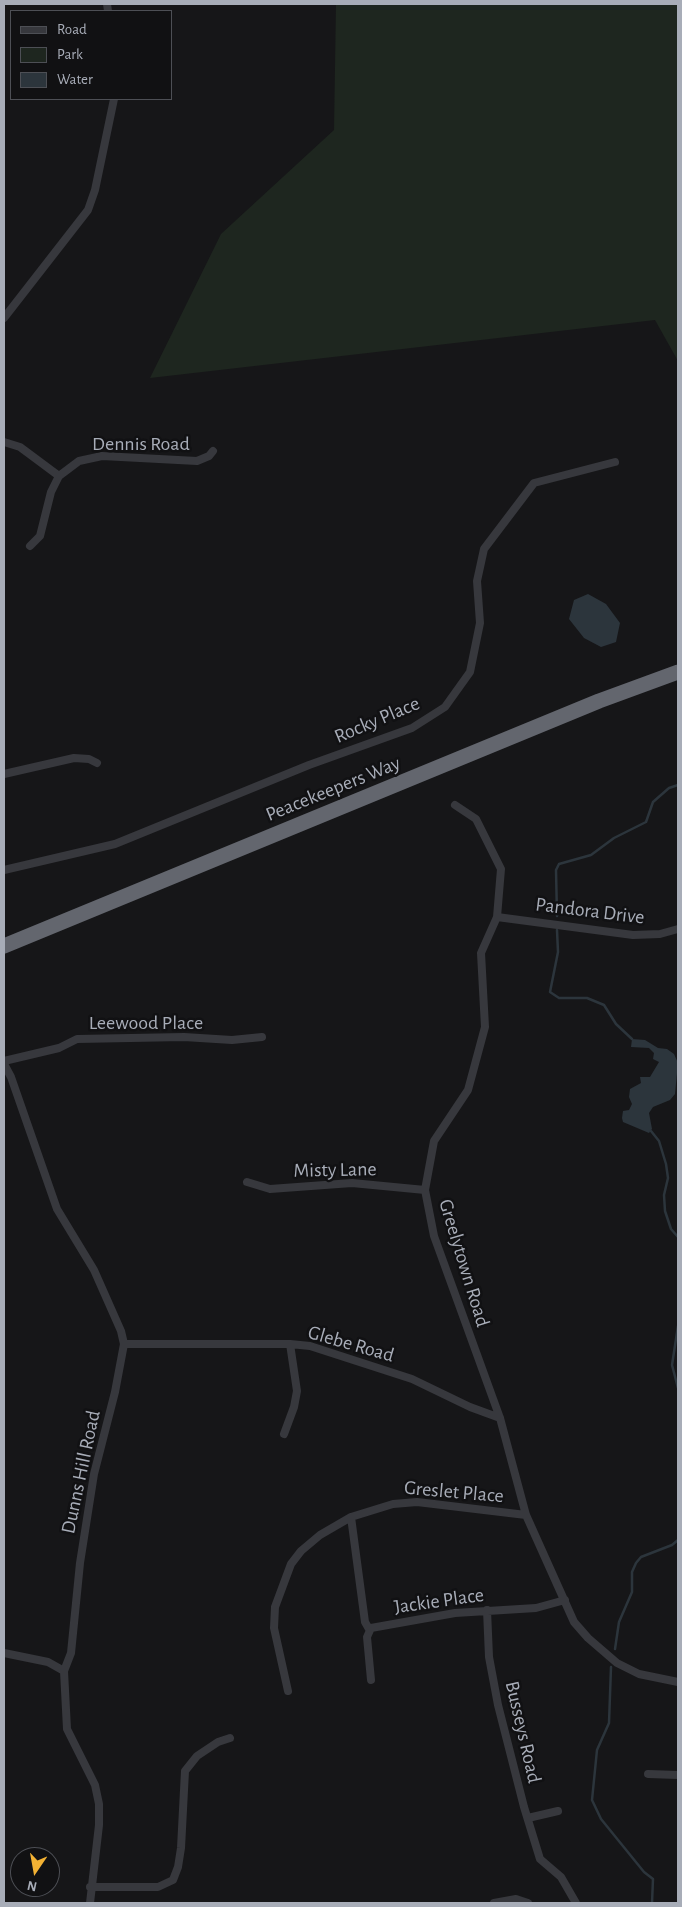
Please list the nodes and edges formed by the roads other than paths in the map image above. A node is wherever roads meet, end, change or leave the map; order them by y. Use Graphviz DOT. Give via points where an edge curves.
graph roads {
  1 [pos="114,100"];
  2 [pos="4,318"];
  3 [pos="4,442"];
  4 [pos="214,451"];
  5 [pos="615,462"];
  6 [pos="59,476"];
  7 [pos="30,546"];
  8 [pos="678,672"];
  9 [pos="97,763"];
  10 [pos="4,774"];
  11 [pos="455,805"];
  12 [pos="4,870"];
  13 [pos="497,917"];
  14 [pos="678,929"];
  15 [pos="4,946"];
  16 [pos="262,1037"];
  17 [pos="4,1063"];
  18 [pos="247,1182"];
  19 [pos="425,1190"];
  20 [pos="124,1344"];
  21 [pos="290,1344"];
  22 [pos="500,1418"];
  23 [pos="284,1434"];
  24 [pos="526,1515"];
  25 [pos="351,1516"];
  26 [pos="564,1600"];
  27 [pos="487,1610"];
  28 [pos="369,1629"];
  29 [pos="4,1653"];
  30 [pos="64,1671"];
  31 [pos="371,1680"];
  32 [pos="678,1682"];
  33 [pos="288,1691"];
  34 [pos="230,1738"];
  35 [pos="648,1774"];
  36 [pos="678,1775"];
  37 [pos="558,1811"];
  38 [pos="528,1818"];
  39 [pos="90,1887"];
  40 [pos="90,1903"];
  41 [pos="494,1903"];
  42 [pos="528,1903"];
  43 [pos="576,1903"];
  1 -- 2 [label="street" via="88,210"];
  3 -- 6 [label="street" via="20,447"];
  4 -- 6 [label="street, Dennis Road" via="197,461 94,456 79,460"];
  5 -- 12 [label="street, Rocky Place" via="534,483 484,549 477,581 480,623 470,672 445,707 412,728 309,765 115,844"];
  6 -- 7 [label="street, Dennis Road" via="51,492 40,536"];
  8 -- 15 [label="highway, Peacekeepers Way" via="599,701"];
  9 -- 10 [label="street" via="74,758"];
  11 -- 13 [label="street, Greelytown Road" via="476,819 501,869"];
  13 -- 14 [label="street, Pandora Drive" via="633,935"];
  13 -- 19 [label="street, Greelytown Road" via="481,954 485,1027 468,1090 434,1141"];
  16 -- 17 [label="street, Leewood Place" via="232,1040 184,1037 77,1039 59,1048"];
  17 -- 20 [label="street, Dunns Hill Road" via="57,1209 94,1270"];
  18 -- 19 [label="street, Misty Lane" via="270,1188 352,1183"];
  19 -- 22 [label="street, Greelytown Road" via="434,1236"];
  20 -- 21 [label="street, Glebe Road"];
  20 -- 30 [label="street, Dunns Hill Road" via="94,1474 71,1652"];
  21 -- 22 [label="street, Glebe Road" via="310,1346 412,1379"];
  21 -- 23 [label="street" via="296,1391"];
  22 -- 24 [label="street, Greelytown Road"];
  24 -- 25 [label="street, Greslet Place" via="417,1502 393,1504"];
  24 -- 26 [label="street, Greelytown Road"];
  25 -- 28 [label="street" via="365,1622"];
  25 -- 33 [label="street, Greslet Place" via="301,1551 291,1564 278,1594 274,1628"];
  26 -- 27 [label="street, Jackie Place" via="536,1608"];
  26 -- 32 [label="street, Greelytown Road" via="574,1622 617,1663 639,1674"];
  27 -- 28 [label="street, Jackie Place"];
  27 -- 38 [label="street, Busseys Road" via="498,1705"];
  28 -- 31 [label="street, Jackie Place"];
  29 -- 30 [label="street" via="48,1662"];
  30 -- 39 [label="street, Dunns Hill Road" via="67,1729 94,1785 99,1804 100,1825"];
  34 -- 39 [label="street" via="197,1756 185,1771 181,1848 173,1880 158,1887"];
  35 -- 36 [label="street"];
  37 -- 38 [label="street"];
  38 -- 43 [label="street, Busseys Road" via="540,1860 561,1877"];
  39 -- 40 [label="street, Dunns Hill Road"];
  41 -- 42 [label="street" via="516,1899"];
}
